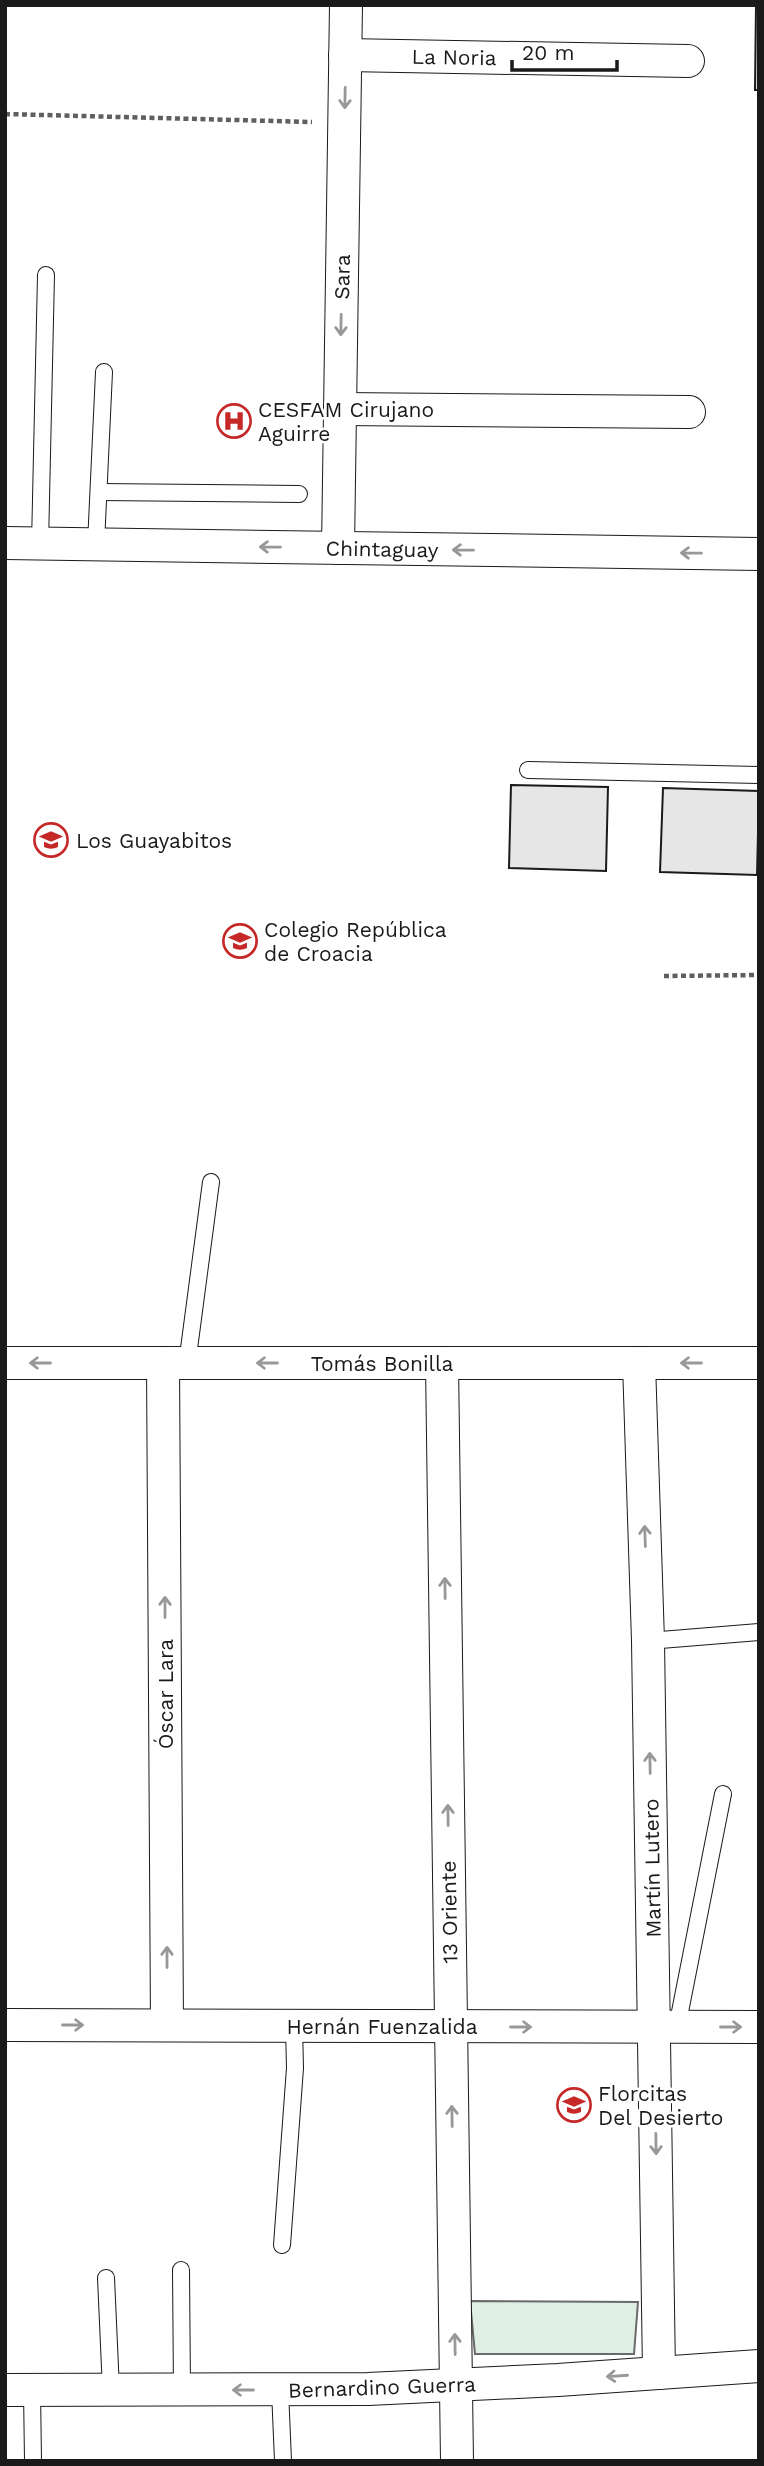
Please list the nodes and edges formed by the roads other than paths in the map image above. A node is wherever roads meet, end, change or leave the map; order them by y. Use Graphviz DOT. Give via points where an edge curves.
graph roads {
  1 [pos="346,5"];
  2 [pos="345,55"];
  3 [pos="688,61"];
  4 [pos="46,275"];
  5 [pos="104,372"];
  6 [pos="340,409"];
  7 [pos="689,412"];
  8 [pos="99,492"];
  9 [pos="299,494"];
  10 [pos="5,543"];
  11 [pos="40,544"];
  12 [pos="96,544"];
  13 [pos="338,548"];
  14 [pos="759,554"];
  15 [pos="528,770"];
  16 [pos="759,775"];
  17 [pos="211,1182"];
  18 [pos="5,1363"];
  19 [pos="175,1363"];
  20 [pos="442,1363"];
  21 [pos="639,1363"];
  22 [pos="759,1363"];
  23 [pos="759,1632"];
  24 [pos="648,1642"];
  25 [pos="723,1794"];
  26 [pos="5,2025"];
  27 [pos="167,2025"];
  28 [pos="294,2026"];
  29 [pos="451,2027"];
  30 [pos="666,2027"];
  31 [pos="759,2027"];
  32 [pos="282,2245"];
  33 [pos="181,2270"];
  34 [pos="106,2278"];
  35 [pos="759,2366"];
  36 [pos="659,2373"];
  37 [pos="456,2386"];
  38 [pos="182,2389"];
  39 [pos="19,2390"];
  40 [pos="111,2390"];
  41 [pos="280,2390"];
  42 [pos="33,2461"];
  43 [pos="283,2461"];
  44 [pos="457,2461"];
  1 -- 2 [label="street, Sara"];
  2 -- 3 [label="street, La Noria"];
  2 -- 6 [label="street, Sara, one-way"];
  4 -- 11 [label="lane"];
  5 -- 8 [label="lane"];
  6 -- 7 [label="street"];
  6 -- 13 [label="street, Sara"];
  8 -- 9 [label="lane"];
  8 -- 12 [label="lane"];
  10 -- 11 [label="street, Chintaguay"];
  11 -- 12 [label="street, Chintaguay"];
  13 -- 12 [label="street, Chintaguay, one-way"];
  14 -- 13 [label="street, Chintaguay, one-way"];
  15 -- 16 [label="lane"];
  17 -- 19 [label="lane"];
  19 -- 18 [label="street, Tomás Bonilla, one-way"];
  20 -- 19 [label="street, Tomás Bonilla, one-way"];
  27 -- 19 [label="street, Óscar Lara, one-way"];
  20 -- 21 [label="street, Tomás Bonilla"];
  29 -- 20 [label="street, 13 Oriente, one-way"];
  22 -- 21 [label="street, Tomás Bonilla, one-way"];
  24 -- 21 [label="street, Martín Lutero, one-way"];
  23 -- 24 [label="lane"];
  30 -- 24 [label="street, Martín Lutero, one-way"];
  25 -- 30 [label="lane"];
  26 -- 27 [label="street, Hernán Fuenzalida, one-way"];
  27 -- 28 [label="street, Hernán Fuenzalida"];
  28 -- 29 [label="street, Hernán Fuenzalida"];
  28 -- 32 [label="lane"];
  29 -- 30 [label="street, Hernán Fuenzalida, one-way"];
  37 -- 29 [label="street, 13 Oriente, one-way"];
  30 -- 31 [label="street, Hernán Fuenzalida, one-way"];
  30 -- 36 [label="street, Martín Lutero, one-way"];
  33 -- 38 [label="lane"];
  34 -- 40 [label="lane"];
  35 -- 36 [label="street, Bernardino Guerra"];
  36 -- 37 [label="street, Bernardino Guerra, one-way"];
  37 -- 41 [label="street, Bernardino Guerra"];
  37 -- 44 [label="street, 13 Oriente"];
  38 -- 40 [label="street, Bernardino Guerra"];
  41 -- 38 [label="street, Bernardino Guerra, one-way"];
  39 -- 40 [label="street, Bernardino Guerra"];
  39 -- 42 [label="lane"];
  41 -- 43 [label="lane"];
}
